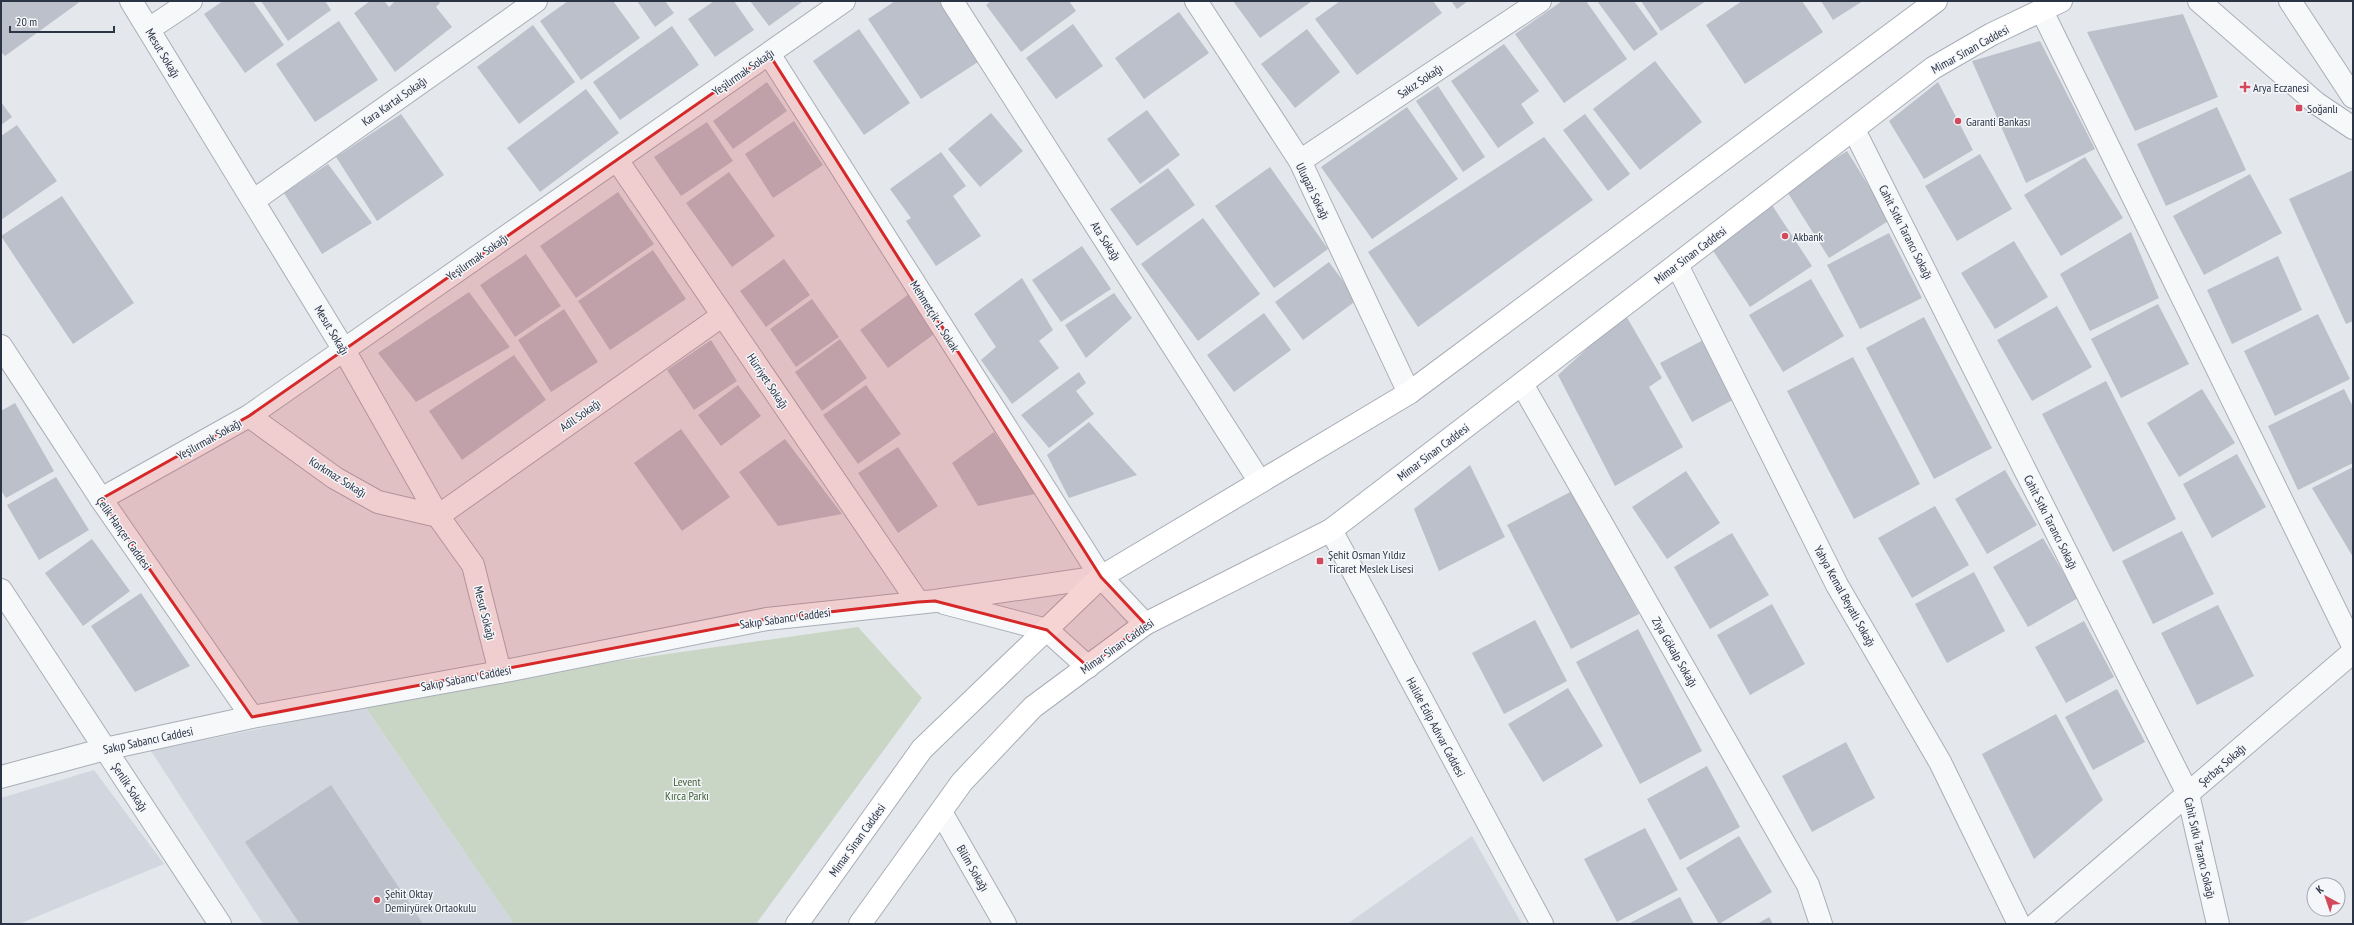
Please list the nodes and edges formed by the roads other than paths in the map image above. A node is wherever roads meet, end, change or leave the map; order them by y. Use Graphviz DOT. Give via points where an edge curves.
graph roads {
  1 [pos="131,1"];
  2 [pos="190,1"];
  3 [pos="536,1"];
  4 [pos="844,1"];
  5 [pos="952,1"];
  6 [pos="1196,1"];
  7 [pos="1540,1"];
  8 [pos="1936,1"];
  9 [pos="2199,1"];
  10 [pos="2290,1"];
  11 [pos="2052,6"];
  12 [pos="149,29"];
  13 [pos="769,54"];
  14 [pos="2353,97"];
  15 [pos="2353,128"];
  16 [pos="1854,130"];
  17 [pos="616,160"];
  18 [pos="1300,161"];
  19 [pos="253,201"];
  20 [pos="1677,265"];
  21 [pos="723,314"];
  22 [pos="1,346"];
  23 [pos="344,350"];
  24 [pos="1522,384"];
  25 [pos="1409,393"];
  26 [pos="249,416"];
  27 [pos="1260,482"];
  28 [pos="101,499"];
  29 [pos="438,516"];
  30 [pos="1331,530"];
  31 [pos="1101,577"];
  32 [pos="1,590"];
  33 [pos="927,602"];
  34 [pos="1145,624"];
  35 [pos="1047,630"];
  36 [pos="2353,646"];
  37 [pos="2353,652"];
  38 [pos="1088,666"];
  39 [pos="500,672"];
  40 [pos="252,717"];
  41 [pos="105,749"];
  42 [pos="1,777"];
  43 [pos="2188,794"];
  44 [pos="941,812"];
  45 [pos="220,924"];
  46 [pos="797,924"];
  47 [pos="860,924"];
  48 [pos="1005,924"];
  49 [pos="1542,924"];
  50 [pos="1820,924"];
  51 [pos="2019,924"];
  52 [pos="2036,924"];
  53 [pos="2218,924"];
  1 -- 12 [label="street, Mesut Sokağı"];
  2 -- 12 [label="street"];
  3 -- 19 [label="street, Kara Kartal Sokağı"];
  4 -- 13 [label="street, Yeşilırmak Sokağı"];
  5 -- 27 [label="street, Ata Sokağı"];
  6 -- 18 [label="street, Ulugazi Sokağı"];
  7 -- 18 [label="street, Sakız Sokağı"];
  8 -- 25 [label="main road, Mimar Sinan Caddesi"];
  9 -- 15 [label="street" via="2316,103"];
  10 -- 14 [label="street"];
  11 -- 16 [label="main road, Mimar Sinan Caddesi" via="1992,34 1933,68"];
  11 -- 36 [label="street"];
  12 -- 19 [label="street, Mesut Sokağı"];
  13 -- 17 [label="street, Yeşilırmak Sokağı"];
  13 -- 31 [label="street, Mehmetçik 1. Sokak"];
  16 -- 20 [label="main road, Mimar Sinan Caddesi"];
  16 -- 43 [label="street, Cahit Sıtkı Tarancı Sokağı"];
  17 -- 21 [label="street, Hürriyet Sokağı"];
  17 -- 23 [label="street, Yeşilırmak Sokağı"];
  18 -- 25 [label="street, Ulugazi Sokağı"];
  19 -- 23 [label="street, Mesut Sokağı"];
  20 -- 24 [label="main road, Mimar Sinan Caddesi"];
  20 -- 51 [label="street, Yahya Kemal Beyatlı Sokağı" via="1837,585 1940,762"];
  21 -- 29 [label="street, Adil Sokağı"];
  21 -- 33 [label="street, Hürriyet Sokağı"];
  22 -- 28 [label="street, Çelik Hançer Caddesi"];
  23 -- 26 [label="street, Yeşilırmak Sokağı"];
  23 -- 29 [label="street, Mesut Sokağı"];
  24 -- 30 [label="main road, Mimar Sinan Caddesi"];
  24 -- 50 [label="street, Ziya Gökalp Sokağı" via="1808,885"];
  25 -- 27 [label="main road, Mimar Sinan Caddesi"];
  26 -- 28 [label="street, Yeşilırmak Sokağı"];
  26 -- 29 [label="street, Korkmaz Sokağı" via="335,478 378,502"];
  27 -- 31 [label="main road, Mimar Sinan Caddesi"];
  28 -- 40 [label="street, Çelik Hançer Caddesi"];
  29 -- 39 [label="street, Mesut Sokağı" via="473,565"];
  30 -- 34 [label="main road, Mimar Sinan Caddesi"];
  30 -- 49 [label="street, Halide Edip Adıvar Caddesi"];
  31 -- 33 [label="street, Sakıp Sabancı Caddesi"];
  31 -- 34 [label="street, Mehmetçik 1. Sokak"];
  31 -- 35 [label="main road, Mimar Sinan Caddesi"];
  32 -- 41 [label="street, Şenlik Sokağı"];
  33 -- 35 [label="street"];
  33 -- 39 [label="street, Sakıp Sabancı Caddesi" via="766,618"];
  34 -- 38 [label="main road, Mimar Sinan Caddesi"];
  35 -- 38 [label="street"];
  35 -- 46 [label="main road, Mimar Sinan Caddesi" via="922,749"];
  37 -- 43 [label="street, Şerbaş Sokağı"];
  38 -- 44 [label="main road, Mimar Sinan Caddesi" via="1033,707 962,782"];
  39 -- 40 [label="street, Sakıp Sabancı Caddesi"];
  40 -- 41 [label="street, Sakıp Sabancı Caddesi"];
  41 -- 42 [label="street, Sakıp Sabancı Caddesi"];
  41 -- 45 [label="street, Şenlik Sokağı"];
  43 -- 52 [label="street, Şerbaş Sokağı"];
  43 -- 53 [label="street, Cahit Sıtkı Tarancı Sokağı"];
  44 -- 47 [label="main road, Mimar Sinan Caddesi"];
  44 -- 48 [label="street, Bilim Sokağı"];
}
